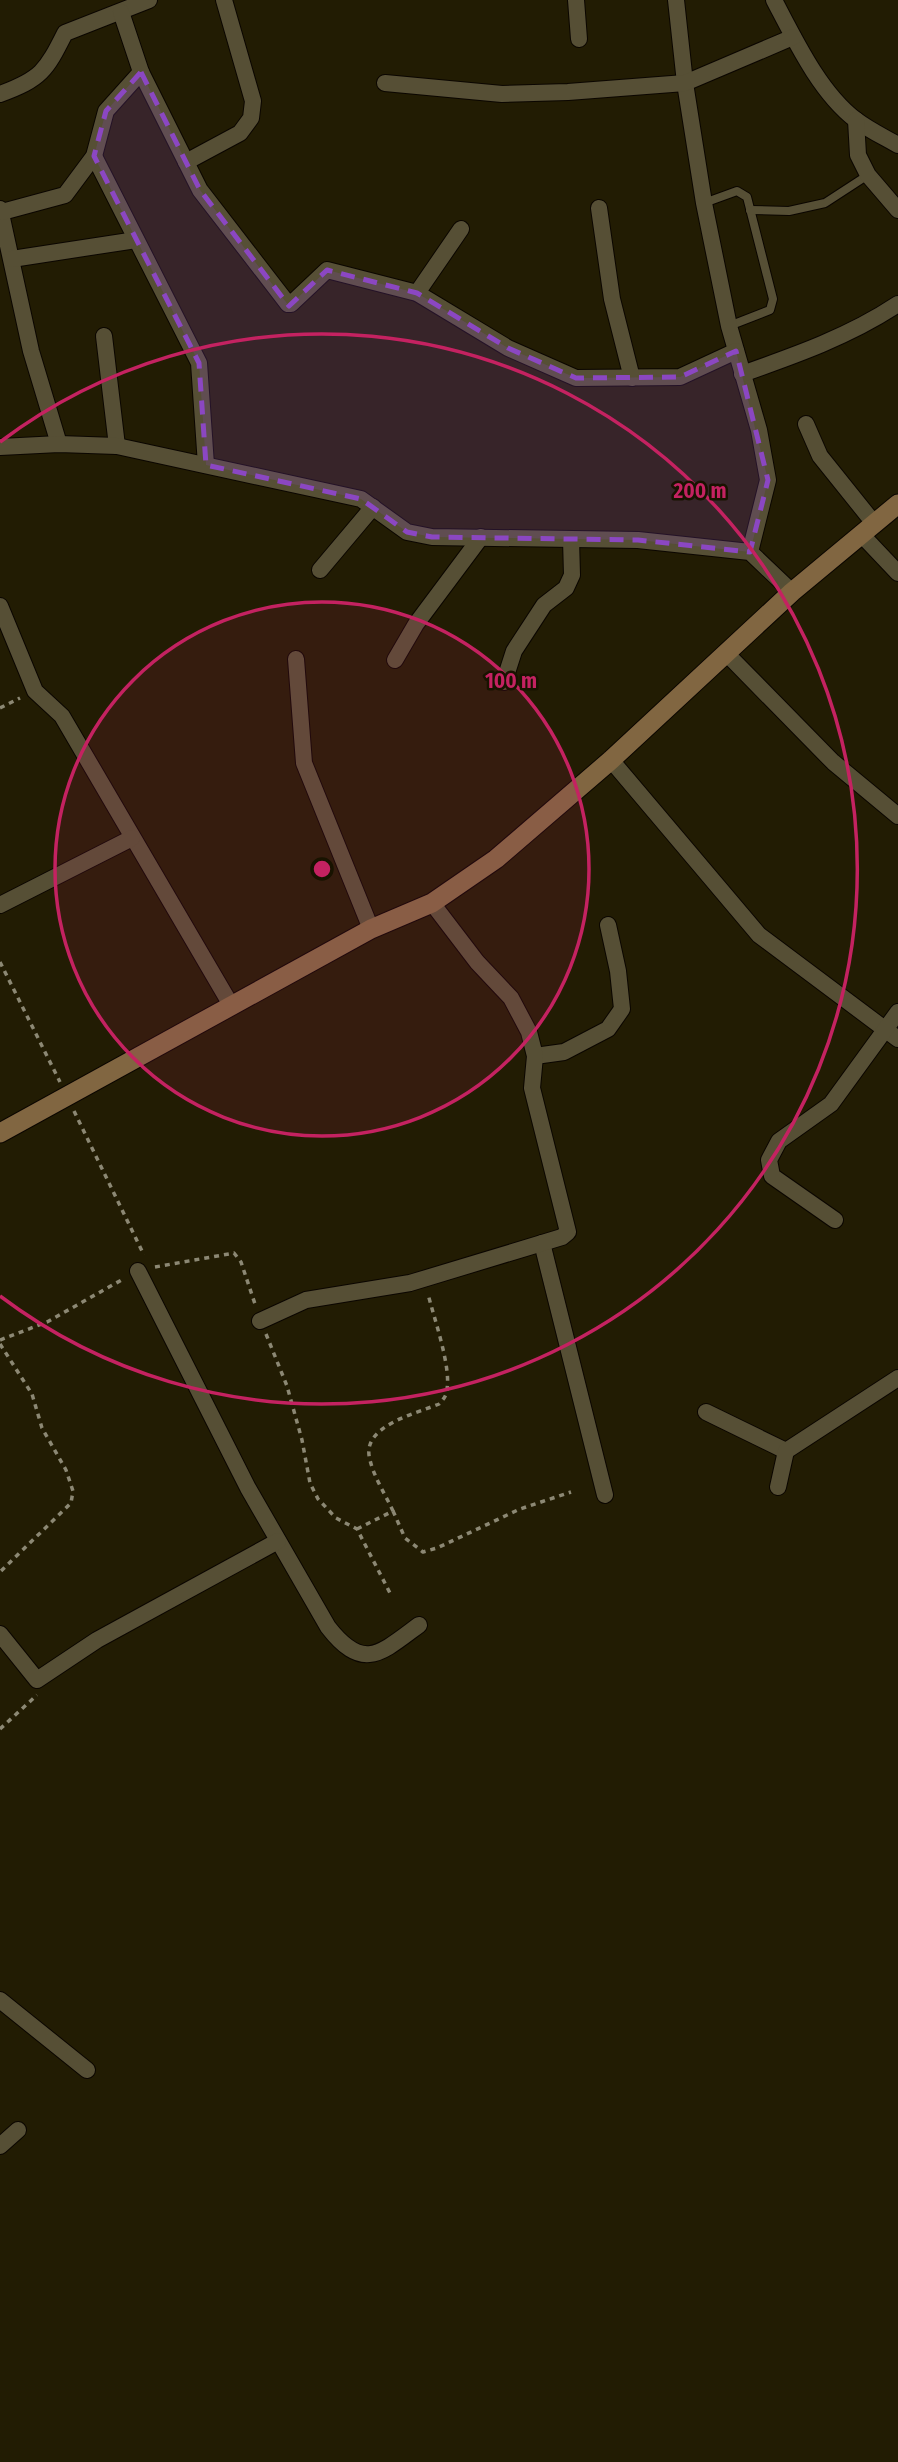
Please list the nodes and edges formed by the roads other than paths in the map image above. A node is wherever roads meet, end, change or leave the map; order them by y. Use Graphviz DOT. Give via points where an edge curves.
graph roads {
  1 [pos="149,0"];
  2 [pos="224,0"];
  3 [pos="576,0"];
  4 [pos="676,0"];
  5 [pos="774,0"];
  6 [pos="128,6"];
  7 [pos="793,37"];
  8 [pos="579,39"];
  9 [pos="141,72"];
  10 [pos="385,83"];
  11 [pos="685,83"];
  12 [pos="0,94"];
  13 [pos="856,120"];
  14 [pos="898,145"];
  15 [pos="94,156"];
  16 [pos="187,162"];
  17 [pos="868,174"];
  18 [pos="704,203"];
  19 [pos="599,208"];
  20 [pos="750,210"];
  21 [pos="1,211"];
  22 [pos="898,211"];
  23 [pos="461,229"];
  24 [pos="136,240"];
  25 [pos="12,259"];
  26 [pos="417,293"];
  27 [pos="898,304"];
  28 [pos="729,326"];
  29 [pos="104,336"];
  30 [pos="736,351"];
  31 [pos="742,374"];
  32 [pos="632,378"];
  33 [pos="806,424"];
  34 [pos="59,444"];
  35 [pos="117,446"];
  36 [pos="0,447"];
  37 [pos="206,465"];
  38 [pos="898,504"];
  39 [pos="373,507"];
  40 [pos="867,528"];
  41 [pos="481,537"];
  42 [pos="571,538"];
  43 [pos="750,552"];
  44 [pos="320,570"];
  45 [pos="898,573"];
  46 [pos="792,592"];
  47 [pos="0,606"];
  48 [pos="726,653"];
  49 [pos="296,659"];
  50 [pos="395,660"];
  51 [pos="504,682"];
  52 [pos="611,760"];
  53 [pos="898,816"];
  54 [pos="132,838"];
  55 [pos="432,903"];
  56 [pos="0,905"];
  57 [pos="608,925"];
  58 [pos="371,929"];
  59 [pos="231,1005"];
  60 [pos="898,1012"];
  61 [pos="891,1035"];
  62 [pos="535,1056"];
  63 [pos="0,1133"];
  64 [pos="835,1220"];
  65 [pos="542,1243"];
  66 [pos="144,1269"];
  67 [pos="260,1321"];
  68 [pos="898,1378"];
  69 [pos="706,1412"];
  70 [pos="786,1451"];
  71 [pos="778,1487"];
  72 [pos="605,1494"];
  73 [pos="278,1541"];
  74 [pos="419,1625"];
  75 [pos="0,1634"];
  76 [pos="0,2000"];
  77 [pos="87,2070"];
  78 [pos="18,2130"];
  79 [pos="0,2146"];
  1 -- 6 [label="street"];
  2 -- 16 [label="street" via="253,102 251,118 240,133"];
  3 -- 8 [label="street"];
  4 -- 11 [label="street"];
  5 -- 7 [label="street"];
  6 -- 9 [label="street"];
  6 -- 12 [label="street" via="65,33 50,63 28,83"];
  7 -- 11 [label="street"];
  7 -- 13 [label="street" via="831,96"];
  9 -- 15 [label="street" via="106,111"];
  9 -- 16 [label="street"];
  10 -- 11 [label="street" via="502,94"];
  11 -- 18 [label="street"];
  13 -- 14 [label="street"];
  13 -- 17 [label="street" via="858,155"];
  15 -- 21 [label="street" via="65,195"];
  15 -- 24 [label="street"];
  16 -- 26 [label="street" via="200,190 288,304 327,270"];
  17 -- 20 [label="lane" via="825,203 789,211"];
  17 -- 22 [label="street"];
  18 -- 20 [label="lane" via="737,191 747,197"];
  18 -- 28 [label="street"];
  19 -- 32 [label="street" via="612,299"];
  20 -- 28 [label="lane" via="773,299 770,310"];
  21 -- 25 [label="street"];
  23 -- 26 [label="street"];
  24 -- 25 [label="street"];
  24 -- 37 [label="street" via="199,363"];
  25 -- 34 [label="street" via="31,351"];
  26 -- 32 [label="street" via="508,348 576,378"];
  27 -- 31 [label="street" via="806,351"];
  28 -- 30 [label="street"];
  29 -- 35 [label="street"];
  30 -- 31 [label="street"];
  30 -- 32 [label="street" via="681,377"];
  31 -- 43 [label="street" via="768,480"];
  33 -- 40 [label="street" via="820,456"];
  34 -- 35 [label="street"];
  34 -- 36 [label="street"];
  35 -- 37 [label="street"];
  37 -- 39 [label="street" via="361,499"];
  38 -- 40 [label="main road"];
  39 -- 41 [label="street" via="407,532"];
  39 -- 44 [label="street"];
  40 -- 45 [label="street"];
  40 -- 46 [label="main road"];
  41 -- 42 [label="street"];
  41 -- 50 [label="street"];
  42 -- 43 [label="street"];
  42 -- 51 [label="street" via="572,575 566,588 544,605 514,651"];
  43 -- 46 [label="street"];
  46 -- 48 [label="main road"];
  47 -- 54 [label="street" via="35,691 62,716"];
  48 -- 52 [label="main road"];
  48 -- 53 [label="street" via="833,762"];
  49 -- 58 [label="street" via="304,763"];
  52 -- 55 [label="main road" via="496,859"];
  52 -- 61 [label="street" via="759,935"];
  54 -- 56 [label="street"];
  54 -- 59 [label="street"];
  55 -- 58 [label="main road"];
  55 -- 62 [label="street" via="511,998 529,1032"];
  57 -- 62 [label="street" via="621,1009 608,1029 564,1052"];
  58 -- 59 [label="main road"];
  59 -- 63 [label="main road"];
  60 -- 61 [label="street"];
  61 -- 64 [label="street" via="831,1104 779,1141 769,1160 772,1177"];
  62 -- 65 [label="street" via="532,1088 568,1224 562,1237"];
  65 -- 67 [label="street" via="424,1279 306,1300"];
  65 -- 72 [label="street"];
  66 -- 73 [label="street"];
  68 -- 70 [label="street"];
  69 -- 70 [label="street"];
  70 -- 71 [label="street"];
  73 -- 74 [label="street" via="328,1627 353,1652 370,1655"];
  73 -- 75 [label="street" via="97,1640 37,1681"];
  76 -- 77 [label="street"];
  78 -- 79 [label="street"];
}
